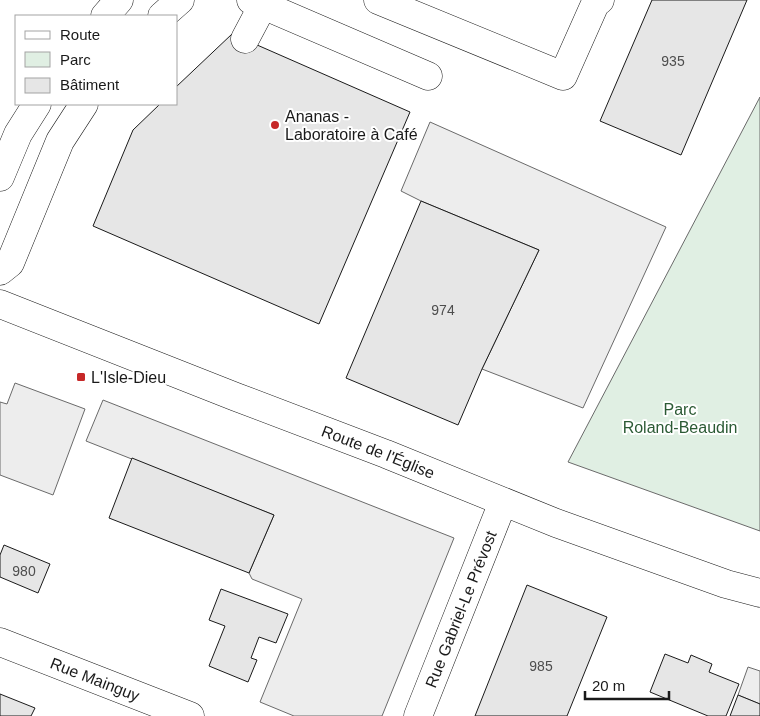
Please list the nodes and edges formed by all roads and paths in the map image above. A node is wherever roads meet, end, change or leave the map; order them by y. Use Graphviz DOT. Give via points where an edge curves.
graph roads {
  1 [pos="120,0"];
  2 [pos="180,0"];
  3 [pos="378,0"];
  4 [pos="600,0"];
  5 [pos="257,3"];
  6 [pos="107,15"];
  7 [pos="163,15"];
  8 [pos="245,39"];
  9 [pos="428,76"];
  10 [pos="36,105"];
  11 [pos="83,105"];
  12 [pos="0,177"];
  13 [pos="0,271"];
  14 [pos="0,304"];
  15 [pos="504,502"];
  16 [pos="760,593"];
  17 [pos="0,642"];
  18 [pos="190,716"];
  19 [pos="418,716"];
  1 -- 6 [label="main road"];
  2 -- 7 [label="main road"];
  3 -- 4 [label="main road" via="563,76 594,4"];
  5 -- 8 [label="main road"];
  5 -- 9 [label="main road"];
  10 -- 12 [label="main road" via="18,134"];
  11 -- 13 [label="main road" via="60,141 10,263"];
  14 -- 15 [label="main road, Route de l'Église"];
  15 -- 16 [label="main road, Route de l'Église" via="726,584"];
  15 -- 19 [label="main road, Rue Gabriel-Le Prévost"];
  17 -- 18 [label="main road, Rue Mainguy"];
}
